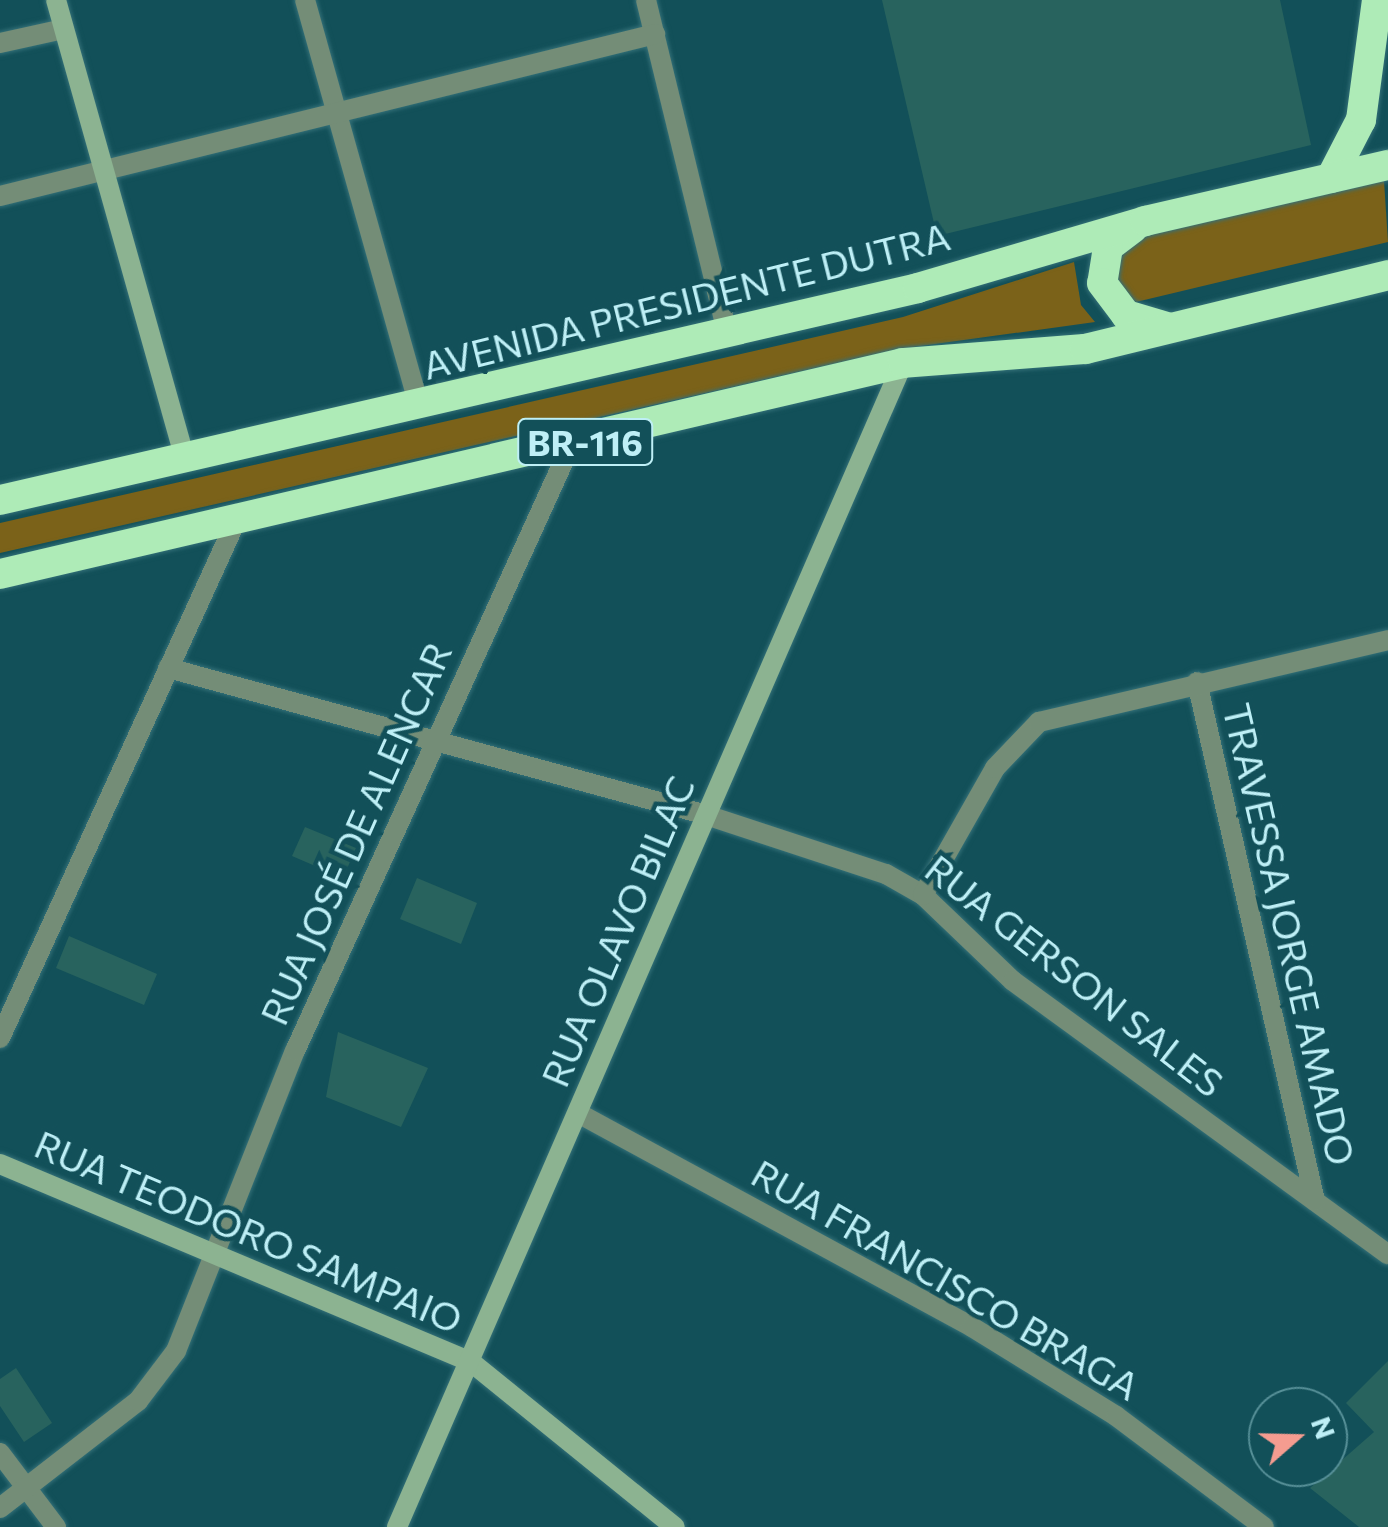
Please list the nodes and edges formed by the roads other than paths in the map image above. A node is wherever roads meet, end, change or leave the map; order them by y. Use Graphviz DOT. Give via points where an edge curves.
graph roads {
  1 [pos="56,0"];
  2 [pos="306,0"];
  3 [pos="646,0"];
  4 [pos="1378,0"];
  5 [pos="63,29"];
  6 [pos="655,34"];
  7 [pos="0,43"];
  8 [pos="335,111"];
  9 [pos="1388,165"];
  10 [pos="100,171"];
  11 [pos="1331,178"];
  12 [pos="0,196"];
  13 [pos="1144,221"];
  14 [pos="1388,275"];
  15 [pos="1172,327"];
  16 [pos="728,333"];
  17 [pos="903,363"];
  18 [pos="419,405"];
  19 [pos="570,445"];
  20 [pos="186,458"];
  21 [pos="0,500"];
  22 [pos="236,521"];
  23 [pos="0,574"];
  24 [pos="1388,640"];
  25 [pos="168,668"];
  26 [pos="1197,682"];
  27 [pos="433,744"];
  28 [pos="704,814"];
  29 [pos="923,894"];
  30 [pos="0,1038"];
  31 [pos="578,1114"];
  32 [pos="0,1164"];
  33 [pos="1315,1202"];
  34 [pos="1385,1249"];
  35 [pos="210,1252"];
  36 [pos="471,1362"];
  37 [pos="0,1454"];
  38 [pos="26,1487"];
  39 [pos="0,1508"];
  40 [pos="56,1527"];
  41 [pos="397,1527"];
  42 [pos="675,1527"];
  43 [pos="1264,1527"];
  1 -- 5 [label="street"];
  2 -- 8 [label="street"];
  3 -- 6 [label="street"];
  4 -- 11 [label="highway" via="1361,120"];
  5 -- 7 [label="street"];
  5 -- 10 [label="street"];
  6 -- 8 [label="street"];
  6 -- 16 [label="street"];
  8 -- 10 [label="street"];
  8 -- 18 [label="street"];
  9 -- 11 [label="highway, AVENIDA PRESIDENTE DUTRA / BR-116"];
  10 -- 12 [label="street"];
  10 -- 20 [label="street"];
  11 -- 13 [label="highway, AVENIDA PRESIDENTE DUTRA / BR-116"];
  13 -- 15 [label="highway" via="1108,247 1102,283 1126,315"];
  13 -- 16 [label="highway, AVENIDA PRESIDENTE DUTRA / BR-116"];
  14 -- 15 [label="highway, BR-116"];
  15 -- 17 [label="highway, BR-116" via="1085,349"];
  16 -- 18 [label="highway, AVENIDA PRESIDENTE DUTRA / BR-116"];
  17 -- 19 [label="highway, BR-116"];
  17 -- 28 [label="street, RUA OLAVO BILAC"];
  18 -- 20 [label="highway, AVENIDA PRESIDENTE DUTRA / BR-116"];
  19 -- 22 [label="highway, BR-116"];
  19 -- 27 [label="street, RUA JOSÉ DE ALENCAR"];
  20 -- 21 [label="highway, AVENIDA PRESIDENTE DUTRA / BR-116"];
  22 -- 23 [label="highway, BR-116"];
  22 -- 25 [label="street"];
  24 -- 26 [label="street"];
  25 -- 27 [label="street, RUA GERSON SALES"];
  25 -- 30 [label="street"];
  26 -- 29 [label="street" via="1056,714 1021,734"];
  26 -- 33 [label="street, TRAVESSA JORGE AMADO"];
  27 -- 28 [label="street, RUA GERSON SALES"];
  27 -- 35 [label="street, RUA JOSÉ DE ALENCAR"];
  28 -- 29 [label="street, RUA GERSON SALES"];
  28 -- 31 [label="street, RUA OLAVO BILAC"];
  29 -- 33 [label="street, RUA GERSON SALES" via="1013,981"];
  31 -- 36 [label="street, RUA OLAVO BILAC"];
  31 -- 43 [label="street, RUA FRANCISCO BRAGA" via="988,1337 1116,1416"];
  32 -- 35 [label="street, RUA TEODORO SAMPAIO"];
  33 -- 34 [label="street, RUA GERSON SALES"];
  35 -- 36 [label="street, RUA TEODORO SAMPAIO"];
  35 -- 38 [label="street, RUA JOSÉ DE ALENCAR" via="191,1321 154,1382"];
  36 -- 41 [label="street, RUA OLAVO BILAC"];
  36 -- 42 [label="street, RUA TEODORO SAMPAIO"];
  37 -- 38 [label="street"];
  38 -- 39 [label="street, RUA JOSÉ DE ALENCAR"];
  38 -- 40 [label="street"];
}
